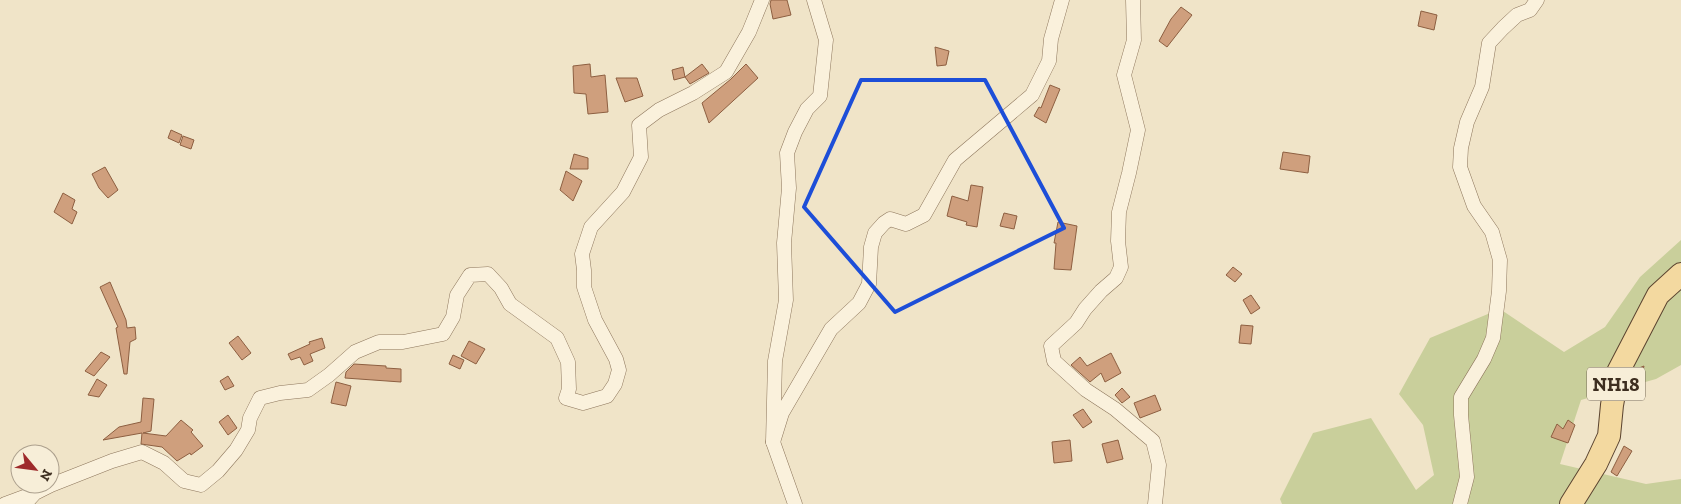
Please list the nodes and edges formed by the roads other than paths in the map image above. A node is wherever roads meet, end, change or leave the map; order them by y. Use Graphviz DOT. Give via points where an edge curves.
graph roads {
  1 [pos="762,0"];
  2 [pos="814,0"];
  3 [pos="1062,0"];
  4 [pos="1132,0"];
  5 [pos="1537,0"];
  6 [pos="1681,274"];
  7 [pos="773,442"];
  8 [pos="60,483"];
  9 [pos="32,494"];
  10 [pos="34,494"];
  11 [pos="5,504"];
  12 [pos="25,504"];
  13 [pos="795,504"];
  14 [pos="1155,504"];
  15 [pos="1460,504"];
  16 [pos="1571,504"];
  1 -- 8 [label="street" via="749,32 726,72 659,110 640,125 641,157 623,192 591,227 582,254 584,287 618,370 615,384 607,396 583,403 566,398 568,362 557,338 510,304 488,274 470,275 457,295 453,317 443,334 403,342 379,342 355,352 308,390 260,398 248,430 236,450 200,486 184,481 164,463 142,452"];
  2 -- 7 [label="street" via="826,40 820,96 807,109 788,153 789,188 784,243 786,300 775,361"];
  3 -- 7 [label="street" via="1051,39 1049,61 1032,95 955,160 924,215 906,224 890,219 875,233 869,284 859,303 831,329 782,413"];
  4 -- 14 [label="street" via="1134,40 1124,75 1138,130 1119,212 1121,267 1116,278 1085,309 1076,324 1051,346 1054,361 1153,441 1160,465"];
  5 -- 15 [label="street" via="1530,10 1517,15 1503,28 1490,44 1482,87 1467,122 1461,148 1460,167 1474,206 1492,232 1500,260 1493,338 1461,397 1467,477"];
  6 -- 16 [label="main road, NH18" via="1658,295 1618,372 1609,436"];
  7 -- 13 [label="street"];
  9 -- 11 [label="street"];
  10 -- 12 [label="street"];
}
